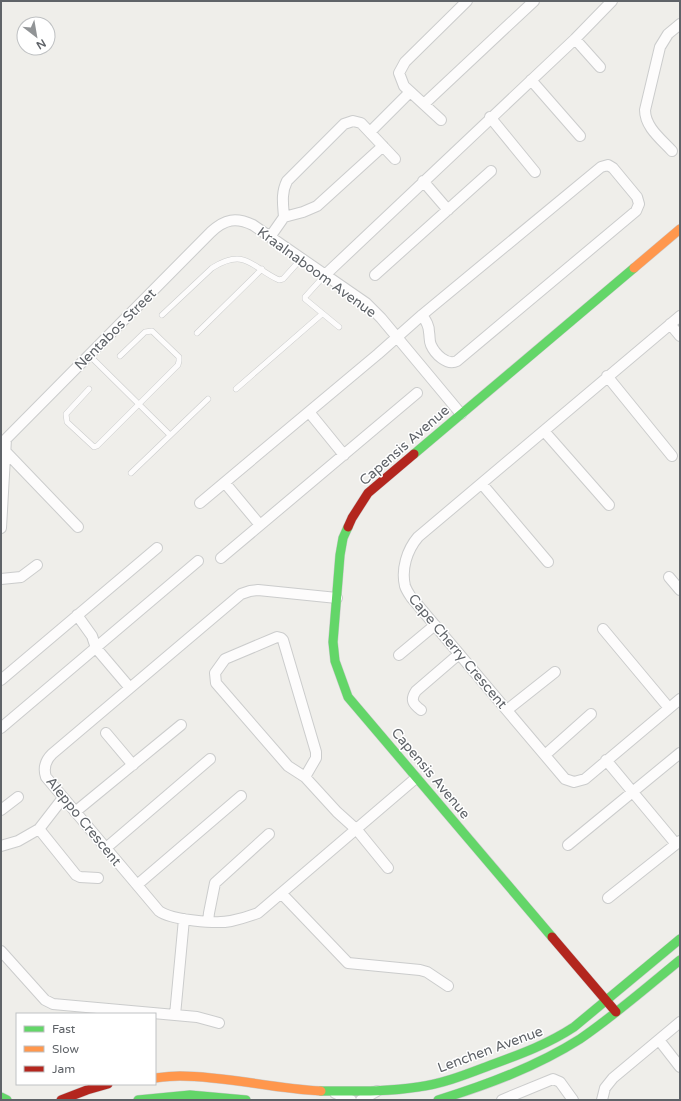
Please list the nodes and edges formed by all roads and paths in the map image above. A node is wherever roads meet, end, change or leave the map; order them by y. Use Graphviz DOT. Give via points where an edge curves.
graph roads {
  1 [pos="466,1"];
  2 [pos="534,1"];
  3 [pos="612,1"];
  4 [pos="680,24"];
  5 [pos="575,39"];
  6 [pos="600,67"];
  7 [pos="531,80"];
  8 [pos="410,92"];
  9 [pos="424,104"];
  10 [pos="490,117"];
  11 [pos="441,120"];
  12 [pos="370,132"];
  13 [pos="580,136"];
  14 [pos="383,146"];
  15 [pos="672,151"];
  16 [pos="395,159"];
  17 [pos="492,171"];
  18 [pos="535,172"];
  19 [pos="423,182"];
  20 [pos="448,210"];
  21 [pos="284,217"];
  22 [pos="226,221"];
  23 [pos="680,229"];
  24 [pos="270,237"];
  25 [pos="301,259"];
  26 [pos="262,269"];
  27 [pos="375,275"];
  28 [pos="325,276"];
  29 [pos="322,314"];
  30 [pos="162,316"];
  31 [pos="422,316"];
  32 [pos="680,316"];
  33 [pos="670,324"];
  34 [pos="339,327"];
  35 [pos="197,333"];
  36 [pos="680,336"];
  37 [pos="397,337"];
  38 [pos="89,355"];
  39 [pos="120,356"];
  40 [pos="608,376"];
  41 [pos="89,389"];
  42 [pos="236,389"];
  43 [pos="417,393"];
  44 [pos="208,400"];
  45 [pos="138,404"];
  46 [pos="309,412"];
  47 [pos="461,414"];
  48 [pos="544,431"];
  49 [pos="170,435"];
  50 [pos="5,450"];
  51 [pos="344,455"];
  52 [pos="672,456"];
  53 [pos="3,470"];
  54 [pos="131,473"];
  55 [pos="225,483"];
  56 [pos="482,484"];
  57 [pos="200,503"];
  58 [pos="609,506"];
  59 [pos="260,525"];
  60 [pos="78,527"];
  61 [pos="1,528"];
  62 [pos="157,548"];
  63 [pos="221,558"];
  64 [pos="198,561"];
  65 [pos="548,562"];
  66 [pos="37,565"];
  67 [pos="669,576"];
  68 [pos="1,579"];
  69 [pos="680,590"];
  70 [pos="337,598"];
  71 [pos="77,615"];
  72 [pos="435,625"];
  73 [pos="603,629"];
  74 [pos="96,648"];
  75 [pos="459,654"];
  76 [pos="399,655"];
  77 [pos="555,672"];
  78 [pos="538,678"];
  79 [pos="1,680"];
  80 [pos="130,688"];
  81 [pos="680,699"];
  82 [pos="505,708"];
  83 [pos="669,708"];
  84 [pos="421,710"];
  85 [pos="591,714"];
  86 [pos="181,725"];
  87 [pos="1,728"];
  88 [pos="106,733"];
  89 [pos="680,753"];
  90 [pos="545,755"];
  91 [pos="210,758"];
  92 [pos="606,760"];
  93 [pos="132,765"];
  94 [pos="305,777"];
  95 [pos="416,778"];
  96 [pos="633,792"];
  97 [pos="241,796"];
  98 [pos="18,797"];
  99 [pos="63,798"];
  100 [pos="1,810"];
  101 [pos="75,812"];
  102 [pos="39,829"];
  103 [pos="356,830"];
  104 [pos="269,834"];
  105 [pos="678,843"];
  106 [pos="568,845"];
  107 [pos="1,846"];
  108 [pos="106,848"];
  109 [pos="388,868"];
  110 [pos="98,878"];
  111 [pos="137,885"];
  112 [pos="282,894"];
  113 [pos="608,898"];
  114 [pos="184,919"];
  115 [pos="208,922"];
  116 [pos="680,939"];
  117 [pos="1,951"];
  118 [pos="680,960"];
  119 [pos="448,986"];
  120 [pos="606,1001"];
  121 [pos="616,1012"];
  122 [pos="153,1013"];
  123 [pos="156,1013"];
  124 [pos="175,1015"];
  125 [pos="680,1022"];
  126 [pos="219,1023"];
  127 [pos="659,1040"];
  128 [pos="680,1067"];
  129 [pos="156,1078"];
  130 [pos="104,1085"];
  131 [pos="331,1091"];
  132 [pos="377,1091"];
  133 [pos="1,1097"];
  134 [pos="7,1100"];
  135 [pos="61,1100"];
  136 [pos="138,1100"];
  137 [pos="246,1100"];
  138 [pos="351,1100"];
  139 [pos="361,1100"];
  140 [pos="438,1100"];
  141 [pos="502,1100"];
  142 [pos="572,1100"];
  143 [pos="602,1100"];
  1 -- 8 [label="street" via="402,66 400,77"];
  2 -- 9 [label="street"];
  3 -- 5 [label="street"];
  4 -- 15 [label="street" via="668,34 660,47 645,110 649,126"];
  5 -- 6 [label="street"];
  5 -- 7 [label="street"];
  7 -- 10 [label="street"];
  7 -- 13 [label="street"];
  8 -- 9 [label="street"];
  8 -- 12 [label="street"];
  9 -- 11 [label="street"];
  10 -- 18 [label="street"];
  10 -- 19 [label="street"];
  12 -- 14 [label="street"];
  12 -- 21 [label="street" via="357,121 348,122 339,128 287,181 282,196"];
  14 -- 16 [label="street"];
  14 -- 21 [label="street" via="317,206"];
  17 -- 20 [label="street"];
  19 -- 20 [label="street"];
  19 -- 28 [label="street"];
  20 -- 27 [label="street"];
  21 -- 24 [label="street"];
  22 -- 24 [label="street, Kraalnaboom Avenue" via="244,221"];
  22 -- 38 [label="street, Nentabos Street" via="211,232"];
  23 -- 47 [label="street, Capensis Avenue"];
  24 -- 25 [label="street, Kraalnaboom Avenue"];
  25 -- 26 [label="lane" via="281,280"];
  25 -- 28 [label="street, Kraalnaboom Avenue"];
  26 -- 30 [label="lane" via="250,261 240,259 221,263 212,268"];
  26 -- 35 [label="lane"];
  28 -- 29 [label="lane" via="305,298"];
  28 -- 37 [label="street, Kraalnaboom Avenue" via="366,303"];
  29 -- 34 [label="lane"];
  29 -- 42 [label="lane"];
  31 -- 31 [label="street" via="601,167 608,165 613,168 637,197 639,204 636,211 457,361 447,362 434,350 430,344 428,325"];
  31 -- 37 [label="street"];
  32 -- 33 [label="street, Cape Cherry Crescent"];
  33 -- 36 [label="street"];
  33 -- 40 [label="street, Cape Cherry Crescent"];
  37 -- 46 [label="street"];
  37 -- 47 [label="street, Kraalnaboom Avenue"];
  38 -- 45 [label="lane"];
  38 -- 50 [label="street, Nentabos Street" via="6,439"];
  39 -- 45 [label="lane" via="150,330 179,357 178,365"];
  40 -- 48 [label="street, Cape Cherry Crescent"];
  40 -- 52 [label="street"];
  41 -- 45 [label="lane" via="66,416 67,422 92,446 97,446"];
  43 -- 51 [label="street"];
  44 -- 49 [label="lane"];
  45 -- 49 [label="lane"];
  46 -- 51 [label="street"];
  46 -- 55 [label="street"];
  47 -- 70 [label="street, Capensis Avenue" via="368,493 362,501 343,538"];
  48 -- 56 [label="street, Cape Cherry Crescent"];
  48 -- 58 [label="street"];
  49 -- 54 [label="lane"];
  50 -- 53 [label="street"];
  50 -- 60 [label="street"];
  51 -- 59 [label="street"];
  53 -- 61 [label="street"];
  55 -- 57 [label="street"];
  55 -- 59 [label="street"];
  56 -- 65 [label="street"];
  56 -- 72 [label="street, Cape Cherry Crescent" via="418,537 408,554 405,586"];
  59 -- 63 [label="street"];
  62 -- 71 [label="street"];
  64 -- 74 [label="street"];
  66 -- 68 [label="street" via="21,577"];
  67 -- 69 [label="street"];
  70 -- 80 [label="street, Aleppo Crescent" via="258,590 242,594"];
  70 -- 95 [label="street, Capensis Avenue" via="333,642 335,660 346,693"];
  71 -- 74 [label="street" via="92,636"];
  71 -- 79 [label="street"];
  72 -- 75 [label="street, Cape Cherry Crescent"];
  72 -- 76 [label="street"];
  73 -- 83 [label="street"];
  74 -- 80 [label="street"];
  74 -- 87 [label="street"];
  75 -- 82 [label="street, Cape Cherry Crescent"];
  75 -- 84 [label="street" via="413,695 414,705"];
  77 -- 82 [label="street"];
  78 -- 82 [label="street"];
  80 -- 99 [label="street, Aleppo Crescent" via="46,761 46,777"];
  81 -- 83 [label="street, Cape Cherry Crescent"];
  82 -- 90 [label="street, Cape Cherry Crescent"];
  83 -- 92 [label="street, Cape Cherry Crescent"];
  85 -- 90 [label="street"];
  86 -- 93 [label="street"];
  88 -- 93 [label="street"];
  89 -- 96 [label="street"];
  90 -- 92 [label="street, Cape Cherry Crescent" via="565,779 574,782 585,779"];
  91 -- 108 [label="street"];
  92 -- 96 [label="street"];
  93 -- 101 [label="street"];
  94 -- 94 [label="street" via="288,766 216,683 216,673 223,661 277,637 282,640 316,752 316,758"];
  94 -- 103 [label="street"];
  95 -- 103 [label="street, Aleppo Crescent"];
  95 -- 120 [label="street, Capensis Avenue"];
  96 -- 105 [label="street"];
  96 -- 106 [label="street"];
  97 -- 111 [label="street"];
  98 -- 100 [label="street"];
  99 -- 101 [label="street, Aleppo Crescent"];
  99 -- 102 [label="street"];
  101 -- 108 [label="street, Aleppo Crescent"];
  102 -- 107 [label="street" via="18,841"];
  102 -- 110 [label="street" via="76,875"];
  103 -- 109 [label="street"];
  103 -- 112 [label="street, Aleppo Crescent"];
  104 -- 115 [label="street" via="215,883"];
  105 -- 113 [label="street"];
  108 -- 111 [label="street, Aleppo Crescent"];
  111 -- 114 [label="street, Aleppo Crescent" via="159,911 168,916"];
  112 -- 115 [label="street, Aleppo Crescent" via="258,913 231,921"];
  112 -- 119 [label="street" via="348,963 420,970"];
  114 -- 115 [label="street, Aleppo Crescent"];
  114 -- 124 [label="street"];
  116 -- 120 [label="street, Lenchen Avenue"];
  117 -- 122 [label="street" via="45,1000 53,1004"];
  118 -- 121 [label="street, Lenchen Avenue"];
  120 -- 121 [label="street, Capensis Avenue"];
  120 -- 132 [label="street, Lenchen Avenue" via="556,1039 525,1053 447,1081"];
  121 -- 140 [label="street, Lenchen Avenue" via="598,1027 531,1067 498,1081"];
  123 -- 124 [label="street"];
  124 -- 126 [label="street"];
  125 -- 127 [label="street"];
  127 -- 128 [label="street"];
  127 -- 143 [label="street" via="608,1083 602,1093"];
  129 -- 131 [label="street, Lenchen Avenue" via="211,1078 289,1089"];
  130 -- 135 [label="street"];
  131 -- 132 [label="street, Lenchen Avenue"];
  131 -- 138 [label="street"];
  132 -- 139 [label="street"];
  133 -- 134 [label="street"];
  136 -- 137 [label="street" via="190,1095"];
  141 -- 142 [label="street" via="553,1079 560,1082"];
}
